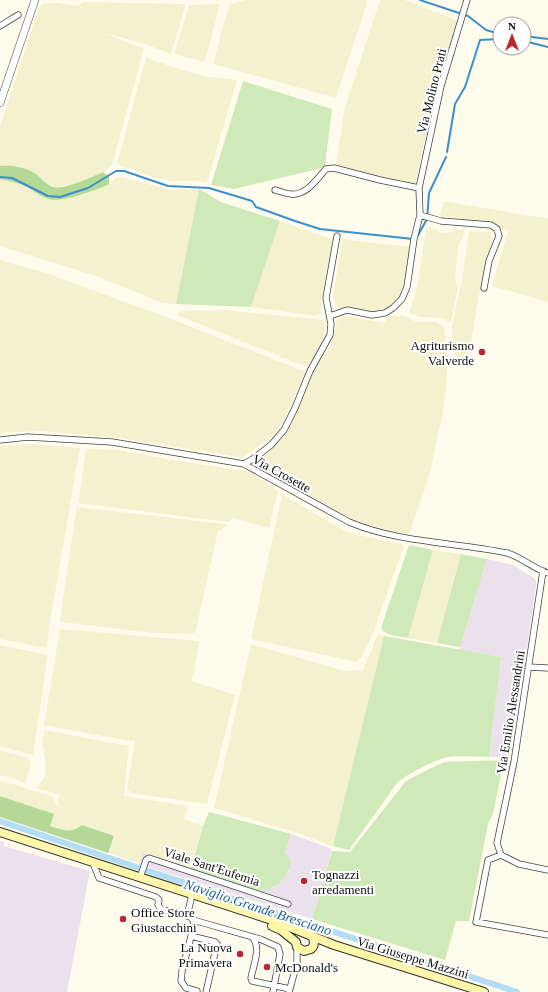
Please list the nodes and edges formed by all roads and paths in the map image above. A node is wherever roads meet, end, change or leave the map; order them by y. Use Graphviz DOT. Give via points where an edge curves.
graph roads {
  1 [pos="35,0"];
  2 [pos="467,0"];
  3 [pos="18,16"];
  4 [pos="0,26"];
  5 [pos="0,103"];
  6 [pos="419,188"];
  7 [pos="275,190"];
  8 [pos="420,215"];
  9 [pos="338,236"];
  10 [pos="484,288"];
  11 [pos="330,316"];
  12 [pos="0,440"];
  13 [pos="244,464"];
  14 [pos="545,572"];
  15 [pos="528,667"];
  16 [pos="548,668"];
  17 [pos="0,832"];
  18 [pos="501,855"];
  19 [pos="93,863"];
  20 [pos="548,870"];
  21 [pos="141,875"];
  22 [pos="192,895"];
  23 [pos="288,904"];
  24 [pos="233,908"];
  25 [pos="187,916"];
  26 [pos="193,920"];
  27 [pos="308,934"];
  28 [pos="548,935"];
  29 [pos="191,936"];
  30 [pos="252,937"];
  31 [pos="268,943"];
  32 [pos="297,944"];
  33 [pos="334,945"];
  34 [pos="257,946"];
  35 [pos="311,949"];
  36 [pos="296,969"];
  37 [pos="273,989"];
  38 [pos="290,991"];
  39 [pos="197,992"];
  40 [pos="206,992"];
  41 [pos="484,992"];
  1 -- 5 [label="street"];
  2 -- 6 [label="street, Via Molino Prati" via="441,86"];
  3 -- 4 [label="street"];
  6 -- 7 [label="street" via="329,168 300,194"];
  6 -- 8 [label="street, Via Molino Prati"];
  8 -- 10 [label="street" via="441,221 491,225 498,229 499,236"];
  8 -- 11 [label="street, Via Molino Prati" via="407,287 402,299 394,308 372,315 347,310"];
  9 -- 11 [label="street" via="326,298"];
  11 -- 13 [label="street" via="330,335 310,371 284,430 271,445"];
  12 -- 13 [label="street, Via Crosette" via="28,437 112,442"];
  13 -- 14 [label="street, Via Crosette" via="362,527 407,538 509,554"];
  14 -- 15 [label="street, Via Emilio Alessandrini"];
  15 -- 16 [label="street"];
  15 -- 18 [label="street, Via Emilio Alessandrini" via="514,762 497,843"];
  17 -- 19 [label="main road"];
  18 -- 20 [label="street" via="519,864"];
  18 -- 28 [label="street" via="488,860 476,922"];
  19 -- 21 [label="main road"];
  19 -- 25 [label="street" via="99,878 156,897 161,909"];
  21 -- 22 [label="main road"];
  21 -- 23 [label="street, Viale Sant'Eufemia" via="145,862 150,858"];
  22 -- 24 [label="main road"];
  22 -- 25 [label="street"];
  24 -- 27 [label="main road"];
  24 -- 32 [label="main road" via="281,930"];
  25 -- 26 [label="street"];
  26 -- 29 [label="street"];
  26 -- 30 [label="street"];
  27 -- 32 [label="main road" via="298,937"];
  27 -- 33 [label="main road, Via Giuseppe Mazzini"];
  27 -- 35 [label="main road" via="314,940"];
  29 -- 39 [label="street" via="181,981 186,988"];
  29 -- 40 [label="street" via="217,944"];
  30 -- 31 [label="street"];
  30 -- 34 [label="street"];
  31 -- 34 [label="street"];
  31 -- 37 [label="street" via="278,947 280,951"];
  32 -- 35 [label="main road" via="304,951"];
  32 -- 36 [label="street"];
  33 -- 35 [label="main road, Via Giuseppe Mazzini"];
  33 -- 41 [label="main road, Via Giuseppe Mazzini"];
  34 -- 37 [label="street" via="252,980"];
  35 -- 36 [label="street"];
  36 -- 38 [label="street"];
  37 -- 38 [label="street"];
}
